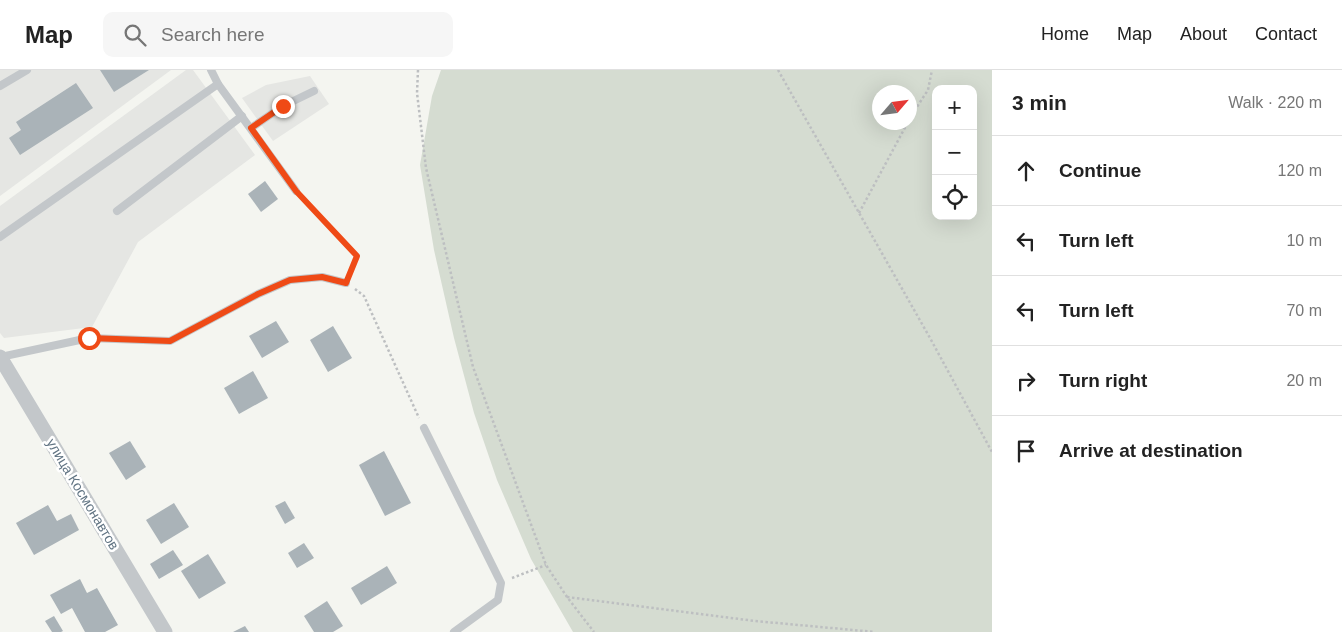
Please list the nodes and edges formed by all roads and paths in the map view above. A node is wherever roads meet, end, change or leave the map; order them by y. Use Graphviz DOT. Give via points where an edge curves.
graph roads {
  1 [pos="27,70"];
  2 [pos="211,70"];
  3 [pos="418,70"];
  4 [pos="778,70"];
  5 [pos="932,70"];
  6 [pos="218,84"];
  7 [pos="0,86"];
  8 [pos="314,91"];
  9 [pos="917,108"];
  10 [pos="242,116"];
  11 [pos="251,128"];
  12 [pos="904,130"];
  13 [pos="296,191"];
  14 [pos="117,211"];
  15 [pos="859,213"];
  16 [pos="0,236"];
  17 [pos="346,283"];
  18 [pos="0,357"];
  19 [pos="424,428"];
  20 [pos="992,452"];
  21 [pos="546,565"];
  22 [pos="501,583"];
  23 [pos="567,597"];
  24 [pos="165,632"];
  25 [pos="454,632"];
  26 [pos="594,632"];
  27 [pos="875,632"];
  1 -- 7 [label="lane"];
  2 -- 6 [label="lane"];
  3 -- 21 [label="path" via="417,93 426,168 474,368"];
  4 -- 15 [label="path"];
  5 -- 9 [label="path" via="928,90"];
  6 -- 10 [label="lane"];
  6 -- 16 [label="lane"];
  8 -- 11 [label="lane" via="283,106"];
  10 -- 11 [label="lane"];
  10 -- 14 [label="lane"];
  11 -- 13 [label="lane"];
  12 -- 15 [label="path"];
  13 -- 17 [label="path" via="357,256"];
  15 -- 20 [label="path"];
  17 -- 18 [label="lane" via="322,277 290,280 170,341 89,338"];
  17 -- 19 [label="path" via="364,296"];
  18 -- 24 [label="street, улица Космонавтов"];
  19 -- 22 [label="lane"];
  21 -- 22 [label="path"];
  21 -- 23 [label="path"];
  22 -- 25 [label="lane" via="498,600"];
  23 -- 26 [label="path"];
  23 -- 27 [label="path" via="755,621"];
}
